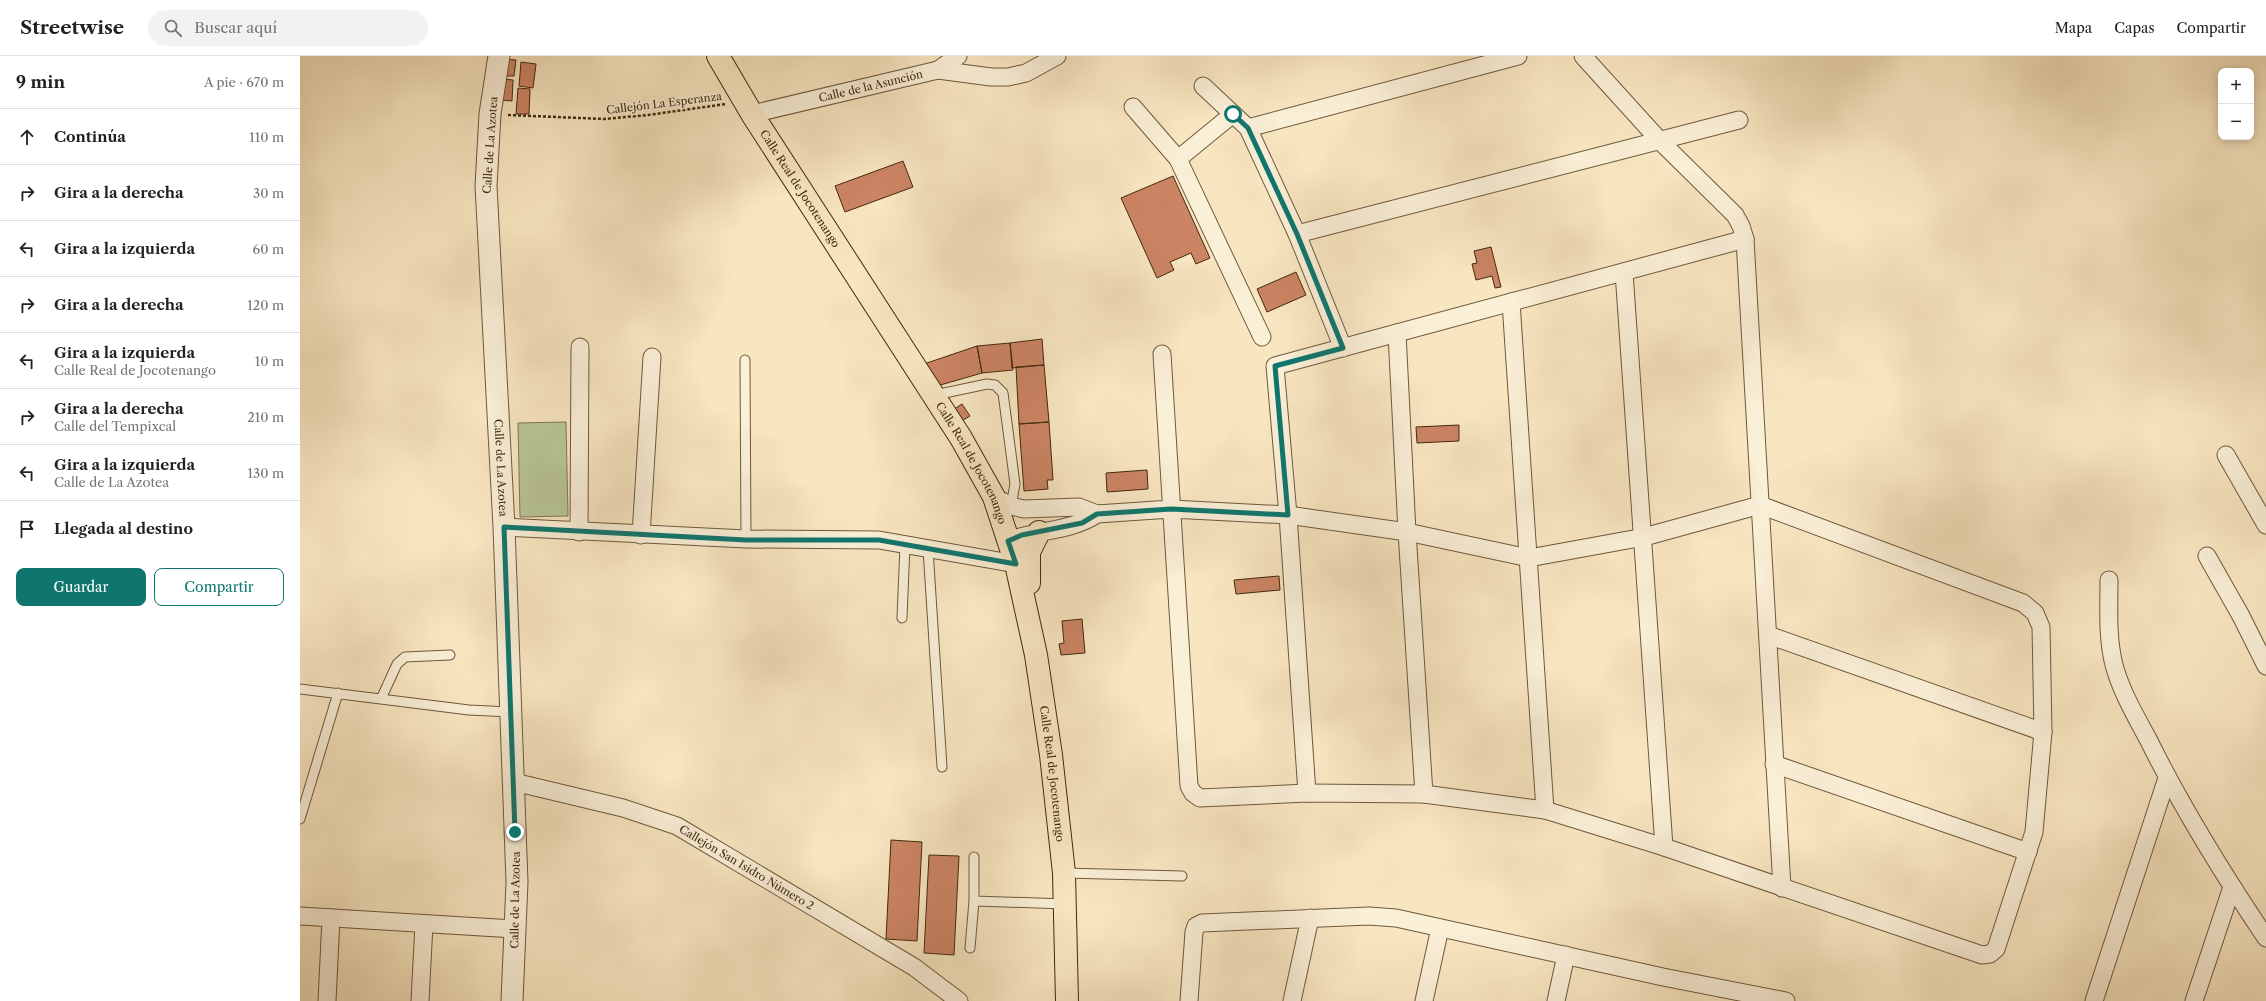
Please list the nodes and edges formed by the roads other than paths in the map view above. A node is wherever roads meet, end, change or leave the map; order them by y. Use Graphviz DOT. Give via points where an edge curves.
graph roads {
  1 [pos="499,56"];
  2 [pos="718,56"];
  3 [pos="958,56"];
  4 [pos="1057,56"];
  5 [pos="1518,56"];
  6 [pos="1583,56"];
  7 [pos="938,70"];
  8 [pos="1203,86"];
  9 [pos="1133,107"];
  10 [pos="748,108"];
  11 [pos="1233,114"];
  12 [pos="1739,120"];
  13 [pos="1248,128"];
  14 [pos="1660,141"];
  15 [pos="1178,159"];
  16 [pos="1297,234"];
  17 [pos="1745,239"];
  18 [pos="1624,272"];
  19 [pos="1511,302"];
  20 [pos="1397,333"];
  21 [pos="1262,337"];
  22 [pos="580,347"];
  23 [pos="1343,348"];
  24 [pos="1162,354"];
  25 [pos="652,358"];
  26 [pos="744,360"];
  27 [pos="934,396"];
  28 [pos="2226,454"];
  29 [pos="1002,501"];
  30 [pos="1760,505"];
  31 [pos="1058,508"];
  32 [pos="1171,509"];
  33 [pos="1097,514"];
  34 [pos="1288,515"];
  35 [pos="2266,525"];
  36 [pos="504,527"];
  37 [pos="1062,528"];
  38 [pos="579,532"];
  39 [pos="1039,532"];
  40 [pos="1407,532"];
  41 [pos="641,535"];
  42 [pos="1644,537"];
  43 [pos="746,540"];
  44 [pos="1008,541"];
  45 [pos="905,544"];
  46 [pos="928,549"];
  47 [pos="2208,556"];
  48 [pos="1529,558"];
  49 [pos="1016,564"];
  50 [pos="2109,580"];
  51 [pos="902,618"];
  52 [pos="1768,635"];
  53 [pos="450,655"];
  54 [pos="1036,656"];
  55 [pos="2266,666"];
  56 [pos="300,689"];
  57 [pos="338,693"];
  58 [pos="381,699"];
  59 [pos="511,712"];
  60 [pos="2042,732"];
  61 [pos="1774,764"];
  62 [pos="942,767"];
  63 [pos="2167,778"];
  64 [pos="514,782"];
  65 [pos="1306,793"];
  66 [pos="1424,794"];
  67 [pos="1545,810"];
  68 [pos="300,819"];
  69 [pos="1664,847"];
  70 [pos="2028,852"];
  71 [pos="974,857"];
  72 [pos="1064,873"];
  73 [pos="1182,876"];
  74 [pos="2232,887"];
  75 [pos="1782,888"];
  76 [pos="974,901"];
  77 [pos="1066,904"];
  78 [pos="300,916"];
  79 [pos="331,918"];
  80 [pos="1310,918"];
  81 [pos="424,924"];
  82 [pos="1440,928"];
  83 [pos="515,929"];
  84 [pos="2266,938"];
  85 [pos="970,948"];
  86 [pos="1566,955"];
  87 [pos="327,1001"];
  88 [pos="420,1001"];
  89 [pos="512,1001"];
  90 [pos="959,1001"];
  91 [pos="1067,1001"];
  92 [pos="1189,1001"];
  93 [pos="1292,1001"];
  94 [pos="1424,1001"];
  95 [pos="1556,1001"];
  96 [pos="1786,1001"];
  97 [pos="2094,1001"];
  98 [pos="2194,1001"];
  1 -- 36 [label="street, Calle de La Azotea" via="490,114 486,186"];
  2 -- 10 [label="main road, Calle Real de Jocotenango"];
  3 -- 7 [label="street"];
  4 -- 7 [label="street, Calle de la Asunción" via="1026,73 1008,77"];
  5 -- 13 [label="street"];
  6 -- 14 [label="street"];
  7 -- 10 [label="street, Calle de la Asunción"];
  8 -- 11 [label="street"];
  9 -- 15 [label="street"];
  10 -- 27 [label="main road, Calle Real de Jocotenango"];
  11 -- 13 [label="street"];
  11 -- 15 [label="street"];
  12 -- 14 [label="street"];
  13 -- 16 [label="street"];
  14 -- 16 [label="street"];
  14 -- 17 [label="street" via="1735,215 1742,226"];
  15 -- 21 [label="street"];
  16 -- 23 [label="street"];
  17 -- 18 [label="street"];
  17 -- 30 [label="street"];
  18 -- 19 [label="street"];
  18 -- 42 [label="street"];
  19 -- 20 [label="street"];
  19 -- 48 [label="street"];
  20 -- 23 [label="street"];
  20 -- 40 [label="street"];
  22 -- 38 [label="street"];
  23 -- 34 [label="street" via="1275,366"];
  24 -- 32 [label="street"];
  25 -- 41 [label="street"];
  26 -- 43 [label="lane"];
  27 -- 29 [label="main road, Calle Real de Jocotenango"];
  27 -- 29 [label="lane" via="987,384 999,387 1003,393 1015,484"];
  28 -- 35 [label="street"];
  29 -- 31 [label="street" via="1024,509"];
  29 -- 44 [label="main road, Calle Real de Jocotenango"];
  30 -- 42 [label="street"];
  30 -- 52 [label="street"];
  30 -- 60 [label="street" via="2027,606 2035,613 2041,627"];
  31 -- 33 [label="street" via="1079,507"];
  31 -- 37 [label="street"];
  32 -- 33 [label="street"];
  32 -- 34 [label="street"];
  32 -- 65 [label="street" via="1189,786 1200,798"];
  33 -- 37 [label="street" via="1082,523"];
  34 -- 40 [label="street"];
  34 -- 65 [label="street"];
  36 -- 38 [label="street"];
  36 -- 59 [label="street, Calle de La Azotea"];
  37 -- 39 [label="street"];
  38 -- 41 [label="street"];
  39 -- 44 [label="street"];
  39 -- 54 [label="main road" via="1029,552 1027,564"];
  40 -- 48 [label="street"];
  40 -- 66 [label="street"];
  41 -- 43 [label="street"];
  42 -- 48 [label="street"];
  42 -- 69 [label="street"];
  43 -- 45 [label="street" via="863,540"];
  44 -- 49 [label="main road, Calle Real de Jocotenango"];
  45 -- 46 [label="street"];
  45 -- 51 [label="lane"];
  46 -- 49 [label="street"];
  46 -- 62 [label="lane"];
  47 -- 55 [label="street"];
  48 -- 67 [label="street"];
  49 -- 54 [label="main road, Calle Real de Jocotenango"];
  50 -- 63 [label="street" via="2110,631 2114,664 2121,686"];
  52 -- 60 [label="street"];
  52 -- 61 [label="street"];
  53 -- 58 [label="lane" via="405,657 397,664"];
  54 -- 72 [label="main road, Calle Real de Jocotenango" via="1051,755"];
  56 -- 57 [label="lane"];
  57 -- 58 [label="lane"];
  57 -- 68 [label="lane"];
  58 -- 59 [label="lane" via="469,710"];
  59 -- 64 [label="street, Calle de La Azotea"];
  60 -- 70 [label="street" via="2034,832"];
  61 -- 70 [label="street"];
  61 -- 75 [label="street"];
  63 -- 74 [label="street"];
  63 -- 97 [label="street"];
  64 -- 83 [label="street, Calle de La Azotea" via="517,882"];
  64 -- 90 [label="street, Callejón San Isidro Número 2" via="623,808 677,826 914,967"];
  65 -- 66 [label="street"];
  66 -- 67 [label="street"];
  67 -- 69 [label="street"];
  69 -- 75 [label="street"];
  70 -- 75 [label="street" via="1996,949 1990,954 1982,955"];
  71 -- 76 [label="lane"];
  72 -- 73 [label="lane"];
  72 -- 77 [label="main road, Calle Real de Jocotenango"];
  74 -- 84 [label="street"];
  74 -- 98 [label="street"];
  76 -- 77 [label="lane"];
  76 -- 85 [label="lane"];
  77 -- 91 [label="main road, Calle Real de Jocotenango"];
  78 -- 79 [label="street"];
  79 -- 81 [label="street"];
  79 -- 87 [label="street"];
  80 -- 82 [label="street" via="1396,918"];
  80 -- 92 [label="street" via="1202,923 1196,926"];
  80 -- 93 [label="street"];
  81 -- 83 [label="street"];
  81 -- 88 [label="street"];
  82 -- 86 [label="street"];
  82 -- 94 [label="street"];
  83 -- 89 [label="street, Calle de La Azotea"];
  86 -- 95 [label="street"];
  86 -- 96 [label="street"];
}
